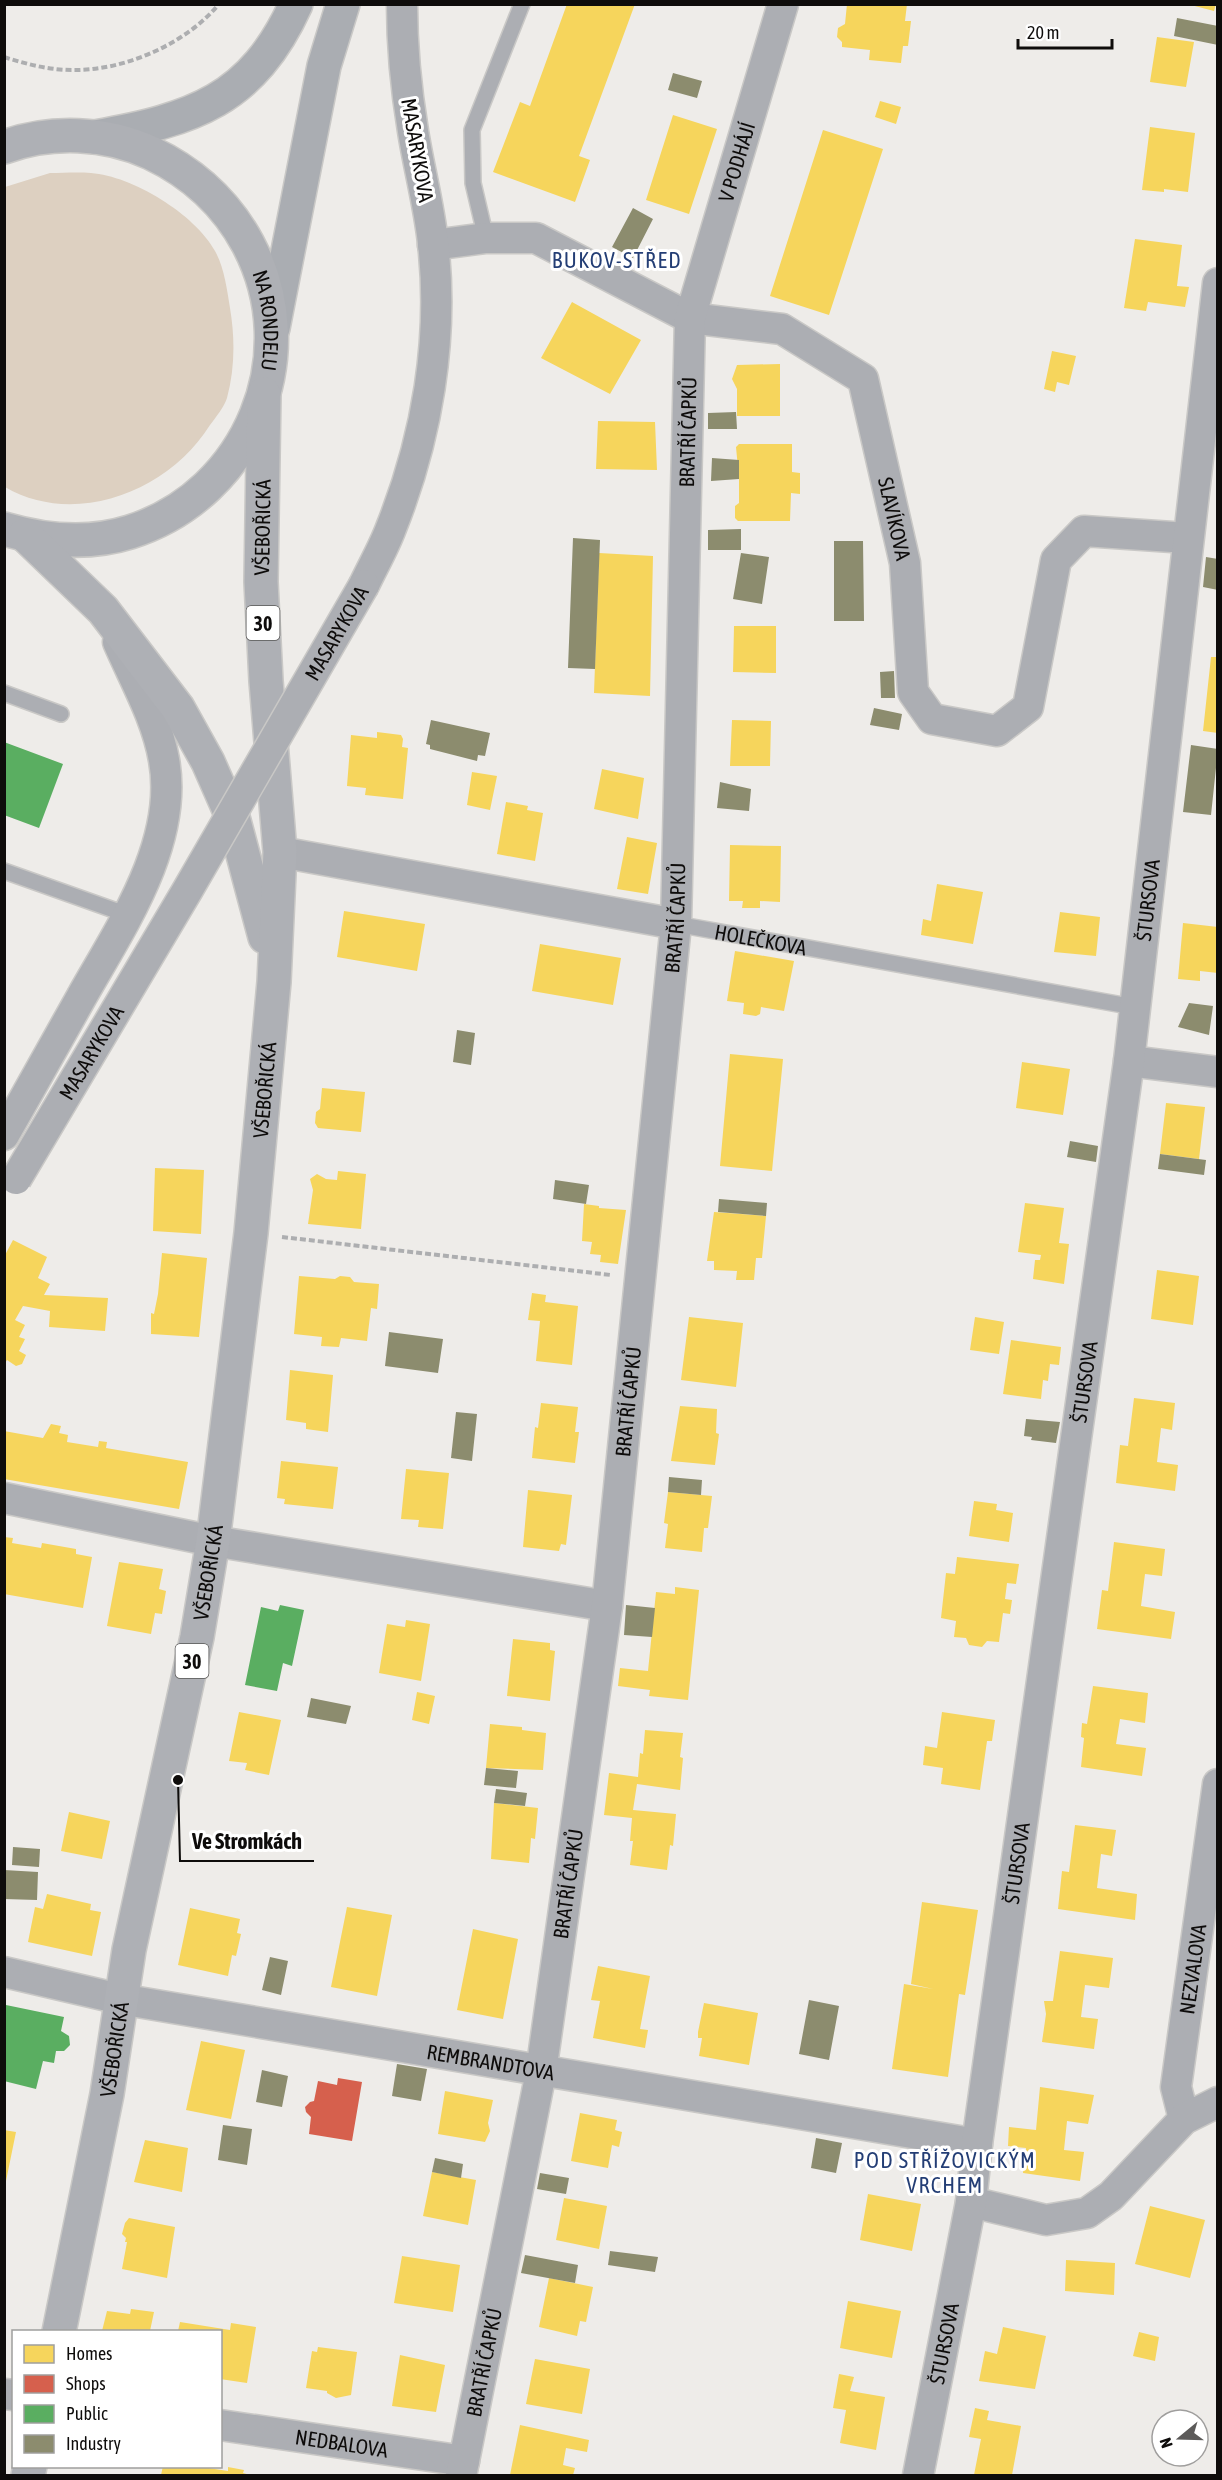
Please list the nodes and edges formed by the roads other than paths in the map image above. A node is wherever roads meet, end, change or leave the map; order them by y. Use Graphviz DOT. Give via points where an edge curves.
graph roads {
  1 [pos="296,4"];
  2 [pos="343,4"];
  3 [pos="402,4"];
  4 [pos="522,4"];
  5 [pos="783,4"];
  6 [pos="4,123"];
  7 [pos="54,136"];
  8 [pos="95,137"];
  9 [pos="4,147"];
  10 [pos="486,238"];
  11 [pos="433,245"];
  12 [pos="1218,283"];
  13 [pos="690,318"];
  14 [pos="272,329"];
  15 [pos="264,394"];
  16 [pos="15,532"];
  17 [pos="1187,538"];
  18 [pos="103,610"];
  19 [pos="4,693"];
  20 [pos="61,714"];
  21 [pos="280,852"];
  22 [pos="4,871"];
  23 [pos="128,915"];
  24 [pos="676,924"];
  25 [pos="274,982"];
  26 [pos="1134,1007"];
  27 [pos="1129,1061"];
  28 [pos="1218,1072"];
  29 [pos="4,1134"];
  30 [pos="10,1186"];
  31 [pos="4,1498"];
  32 [pos="213,1541"];
  33 [pos="607,1606"];
  34 [pos="1218,1784"];
  35 [pos="4,1972"];
  36 [pos="120,1999"];
  37 [pos="541,2072"];
  38 [pos="1218,2102"];
  39 [pos="1184,2119"];
  40 [pos="977,2144"];
  41 [pos="971,2202"];
  42 [pos="58,2330"];
  43 [pos="222,2425"];
  44 [pos="463,2468"];
  45 [pos="918,2475"];
  1 -- 8 [label="street" via="248,78 217,101 181,118"];
  2 -- 14 [label="street" via="322,77"];
  3 -- 11 [label="street, MASARYKOVA" via="405,81"];
  4 -- 10 [label="lane" via="472,130 473,183"];
  5 -- 13 [label="street, V PODHÁJÍ"];
  6 -- 7 [label="main road, 30"];
  7 -- 8 [label="main road, NA RONDELU / 30"];
  7 -- 9 [label="main road, NA RONDELU / 30"];
  8 -- 14 [label="main road, NA RONDELU / 30" via="138,147 167,161 216,198 256,260 268,297"];
  10 -- 11 [label="street, SLAVÍKOVA"];
  10 -- 13 [label="street, SLAVÍKOVA" via="536,238"];
  11 -- 30 [label="street, MASARYKOVA, bridge" via="435,318 425,421 391,528 364,585 187,891"];
  12 -- 17 [label="street, ŠTURSOVA"];
  13 -- 17 [label="street, SLAVÍKOVA" via="782,329 863,379 905,563 913,692 932,719 997,731 1028,707 1056,560 1084,531"];
  13 -- 24 [label="street, BRATŘÍ ČAPKŮ"];
  14 -- 15 [label="main road, NA RONDELU / 30"];
  15 -- 16 [label="main road, NA RONDELU / 30" via="255,421 222,471 188,503 159,520 129,532 94,539 63,540"];
  15 -- 21 [label="main road, VŠEBOŘICKÁ / 30" via="261,582"];
  16 -- 18 [label="main road, VŠEBOŘICKÁ / 30" via="66,572"];
  17 -- 26 [label="street, ŠTURSOVA"];
  18 -- 23 [label="street, MASARYKOVA" via="154,722 165,762 166,810 157,851"];
  18 -- 25 [label="main road, VŠEBOŘICKÁ / 30" via="177,708 212,772 234,821"];
  19 -- 20 [label="lane"];
  21 -- 24 [label="street, HOLEČKOVA"];
  21 -- 25 [label="main road, VŠEBOŘICKÁ / 30"];
  22 -- 23 [label="lane"];
  23 -- 29 [label="street, MASARYKOVA"];
  24 -- 26 [label="lane, HOLEČKOVA"];
  24 -- 33 [label="street, BRATŘÍ ČAPKŮ"];
  25 -- 32 [label="main road, VŠEBOŘICKÁ / 30" via="251,1233"];
  26 -- 27 [label="street, ŠTURSOVA"];
  27 -- 28 [label="street"];
  27 -- 40 [label="street, ŠTURSOVA"];
  31 -- 32 [label="street"];
  32 -- 33 [label="street"];
  32 -- 36 [label="main road, VŠEBOŘICKÁ / 30" via="197,1636"];
  33 -- 37 [label="street, BRATŘÍ ČAPKŮ"];
  34 -- 39 [label="street, NEZVALOVA" via="1176,2087"];
  35 -- 36 [label="street, REMBRANDTOVA"];
  36 -- 37 [label="street, REMBRANDTOVA"];
  36 -- 42 [label="main road, VŠEBOŘICKÁ / 30" via="107,2094"];
  37 -- 40 [label="street, REMBRANDTOVA"];
  37 -- 44 [label="street, BRATŘÍ ČAPKŮ"];
  38 -- 39 [label="street"];
  39 -- 41 [label="street" via="1111,2196 1087,2213 1046,2220"];
  40 -- 41 [label="street, ŠTURSOVA"];
  41 -- 45 [label="street, ŠTURSOVA"];
  43 -- 44 [label="street, NEDBALOVA"];
}
